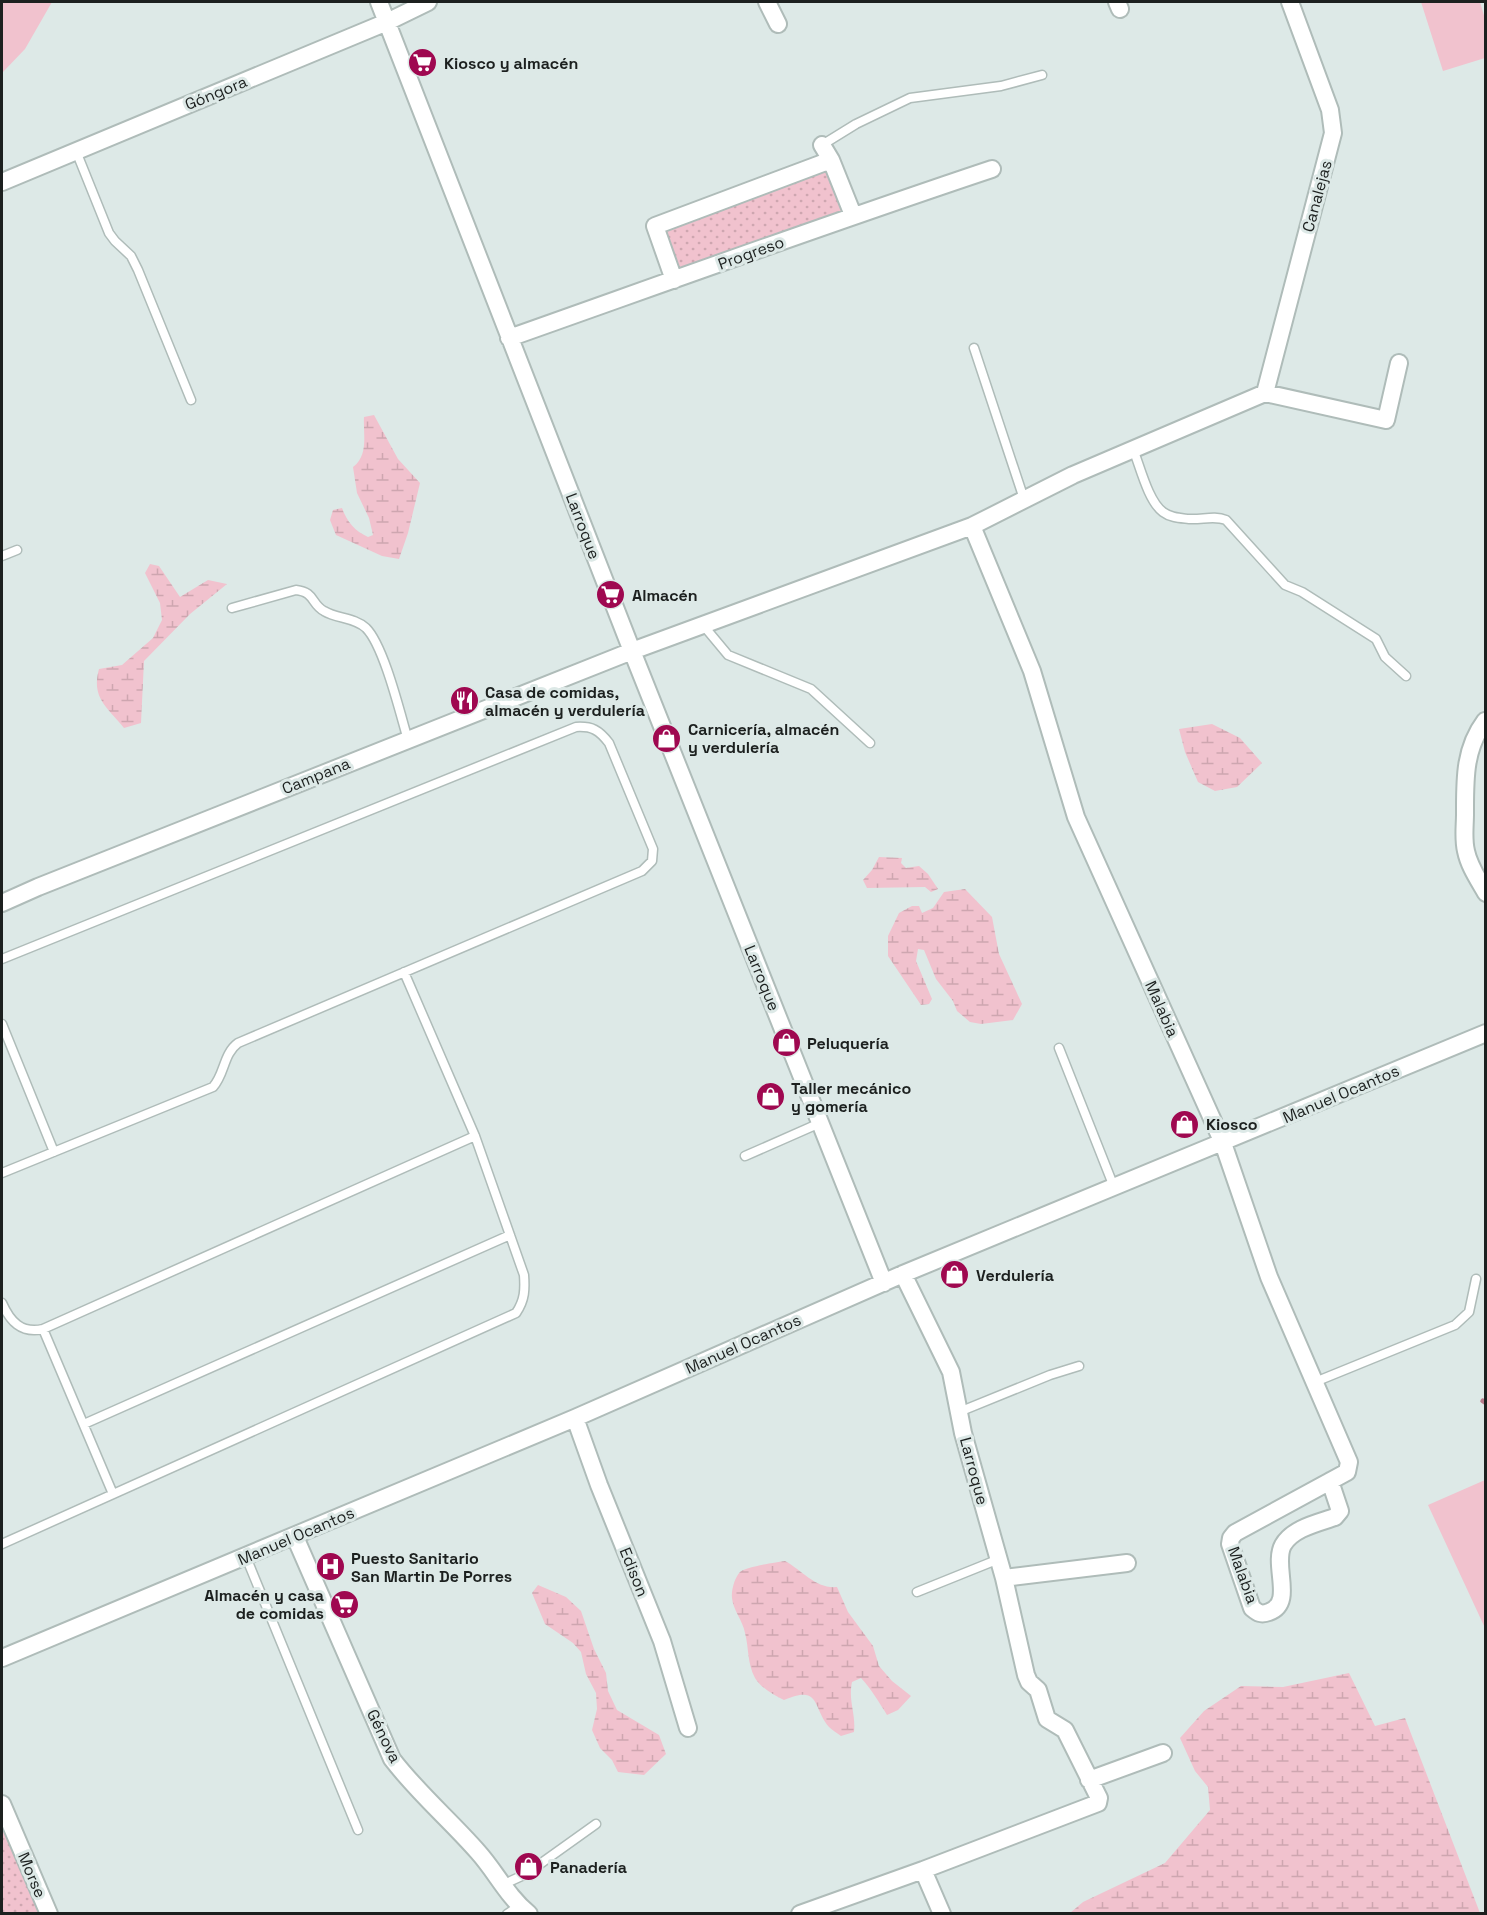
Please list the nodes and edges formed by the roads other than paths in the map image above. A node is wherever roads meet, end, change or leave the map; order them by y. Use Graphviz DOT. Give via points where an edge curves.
graph roads {
  1 [pos="380,2"];
  2 [pos="428,2"];
  3 [pos="767,2"];
  4 [pos="1290,2"];
  5 [pos="387,22"];
  6 [pos="778,24"];
  7 [pos="1042,75"];
  8 [pos="822,145"];
  9 [pos="76,151"];
  10 [pos="831,160"];
  11 [pos="992,169"];
  12 [pos="2,182"];
  13 [pos="853,215"];
  14 [pos="674,280"];
  15 [pos="509,338"];
  16 [pos="974,348"];
  17 [pos="1399,363"];
  18 [pos="1265,393"];
  19 [pos="190,400"];
  20 [pos="1133,449"];
  21 [pos="1024,499"];
  22 [pos="972,526"];
  23 [pos="17,550"];
  24 [pos="2,556"];
  25 [pos="232,608"];
  26 [pos="703,625"];
  27 [pos="632,651"];
  28 [pos="1406,676"];
  29 [pos="1485,721"];
  30 [pos="408,740"];
  31 [pos="870,743"];
  32 [pos="1485,893"];
  33 [pos="2,903"];
  34 [pos="2,959"];
  35 [pos="404,972"];
  36 [pos="2,1024"];
  37 [pos="1485,1033"];
  38 [pos="1059,1048"];
  39 [pos="820,1123"];
  40 [pos="475,1136"];
  41 [pos="1223,1143"];
  42 [pos="54,1152"];
  43 [pos="745,1156"];
  44 [pos="2,1173"];
  45 [pos="1114,1187"];
  46 [pos="510,1236"];
  47 [pos="903,1274"];
  48 [pos="1476,1279"];
  49 [pos="884,1282"];
  50 [pos="2,1303"];
  51 [pos="43,1329"];
  52 [pos="1079,1366"];
  53 [pos="1315,1382"];
  54 [pos="959,1412"];
  55 [pos="575,1418"];
  56 [pos="84,1424"];
  57 [pos="1330,1481"];
  58 [pos="113,1494"];
  59 [pos="296,1536"];
  60 [pos="2,1544"];
  61 [pos="246,1557"];
  62 [pos="999,1559"];
  63 [pos="1127,1563"];
  64 [pos="1004,1578"];
  65 [pos="917,1592"];
  66 [pos="2,1658"];
  67 [pos="688,1728"];
  68 [pos="1164,1753"];
  69 [pos="1089,1780"];
  70 [pos="2,1804"];
  71 [pos="596,1824"];
  72 [pos="358,1830"];
  73 [pos="922,1870"];
  74 [pos="501,1885"];
  75 [pos="518,1911"];
  76 [pos="49,1914"];
  77 [pos="800,1914"];
  78 [pos="942,1914"];
  1 -- 5 [label="street, Larroque"];
  2 -- 5 [label="street, Góngora"];
  3 -- 6 [label="street"];
  4 -- 18 [label="street, Canalejas" via="1330,110 1333,133"];
  5 -- 9 [label="street, Góngora"];
  5 -- 15 [label="street, Larroque"];
  7 -- 8 [label="lane" via="1001,86 910,98"];
  8 -- 10 [label="street"];
  9 -- 12 [label="street, Góngora"];
  9 -- 19 [label="lane" via="109,233 131,256 138,270"];
  10 -- 13 [label="street"];
  10 -- 14 [label="street" via="654,226"];
  11 -- 13 [label="street, Progreso"];
  13 -- 14 [label="street, Progreso"];
  14 -- 15 [label="street, Progreso"];
  15 -- 27 [label="street, Larroque"];
  16 -- 21 [label="lane"];
  17 -- 18 [label="street" via="1386,420"];
  18 -- 20 [label="street, Campana"];
  20 -- 21 [label="street, Campana"];
  20 -- 28 [label="lane" via="1153,501 1162,512 1173,518 1226,520 1285,585 1376,639 1385,657"];
  21 -- 22 [label="street, Campana"];
  22 -- 26 [label="street, Campana"];
  22 -- 41 [label="street, Malabia" via="1032,671 1076,817"];
  23 -- 24 [label="lane"];
  25 -- 30 [label="lane" via="303,590 321,610 366,628 380,651"];
  26 -- 27 [label="street, Campana"];
  26 -- 31 [label="lane" via="728,655 811,689"];
  27 -- 30 [label="street, Campana"];
  27 -- 39 [label="street, Larroque"];
  29 -- 32 [label="street" via="1476,734 1467,762 1464,839 1471,866"];
  30 -- 33 [label="street, Campana"];
  34 -- 35 [label="lane" via="576,727 589,726 600,731 609,742 653,849 652,861 642,871"];
  35 -- 40 [label="lane"];
  35 -- 42 [label="lane" via="238,1043 230,1049 213,1087"];
  36 -- 42 [label="lane"];
  37 -- 41 [label="street, Manuel Ocantos"];
  38 -- 45 [label="lane"];
  39 -- 43 [label="lane"];
  39 -- 49 [label="street, Larroque"];
  40 -- 46 [label="lane"];
  40 -- 51 [label="lane"];
  41 -- 45 [label="street, Manuel Ocantos"];
  41 -- 53 [label="street, Malabia" via="1269,1276"];
  42 -- 44 [label="lane"];
  45 -- 47 [label="street, Manuel Ocantos"];
  46 -- 56 [label="lane"];
  46 -- 58 [label="lane" via="524,1275 525,1292 516,1313"];
  47 -- 49 [label="street, Manuel Ocantos"];
  47 -- 54 [label="street, Larroque" via="951,1372"];
  48 -- 53 [label="lane" via="1469,1312 1455,1326"];
  49 -- 55 [label="street, Manuel Ocantos"];
  50 -- 51 [label="lane" via="8,1317 20,1328"];
  51 -- 56 [label="lane"];
  52 -- 54 [label="lane"];
  53 -- 57 [label="street, Malabia" via="1349,1462 1347,1472"];
  54 -- 62 [label="street, Larroque"];
  55 -- 59 [label="street, Manuel Ocantos"];
  55 -- 67 [label="street, Edison" via="662,1641"];
  56 -- 58 [label="lane"];
  57 -- 57 [label="street, Malabia" via="1231,1538 1252,1608 1258,1613 1275,1610 1282,1599 1279,1555 1292,1534 1335,1517 1340,1511"];
  58 -- 60 [label="lane"];
  59 -- 61 [label="street, Manuel Ocantos"];
  59 -- 74 [label="street, Génova" via="392,1759 478,1852"];
  61 -- 66 [label="street, Manuel Ocantos"];
  61 -- 72 [label="lane"];
  62 -- 64 [label="street, Larroque"];
  62 -- 65 [label="lane"];
  63 -- 64 [label="street"];
  64 -- 69 [label="street, Larroque" via="1026,1675 1038,1690 1047,1719 1065,1730"];
  68 -- 69 [label="street"];
  69 -- 73 [label="street, Larroque" via="1098,1803"];
  70 -- 76 [label="street, Morse"];
  71 -- 74 [label="lane" via="526,1874"];
  73 -- 77 [label="street"];
  73 -- 78 [label="street"];
  74 -- 75 [label="street, Génova"];
}
